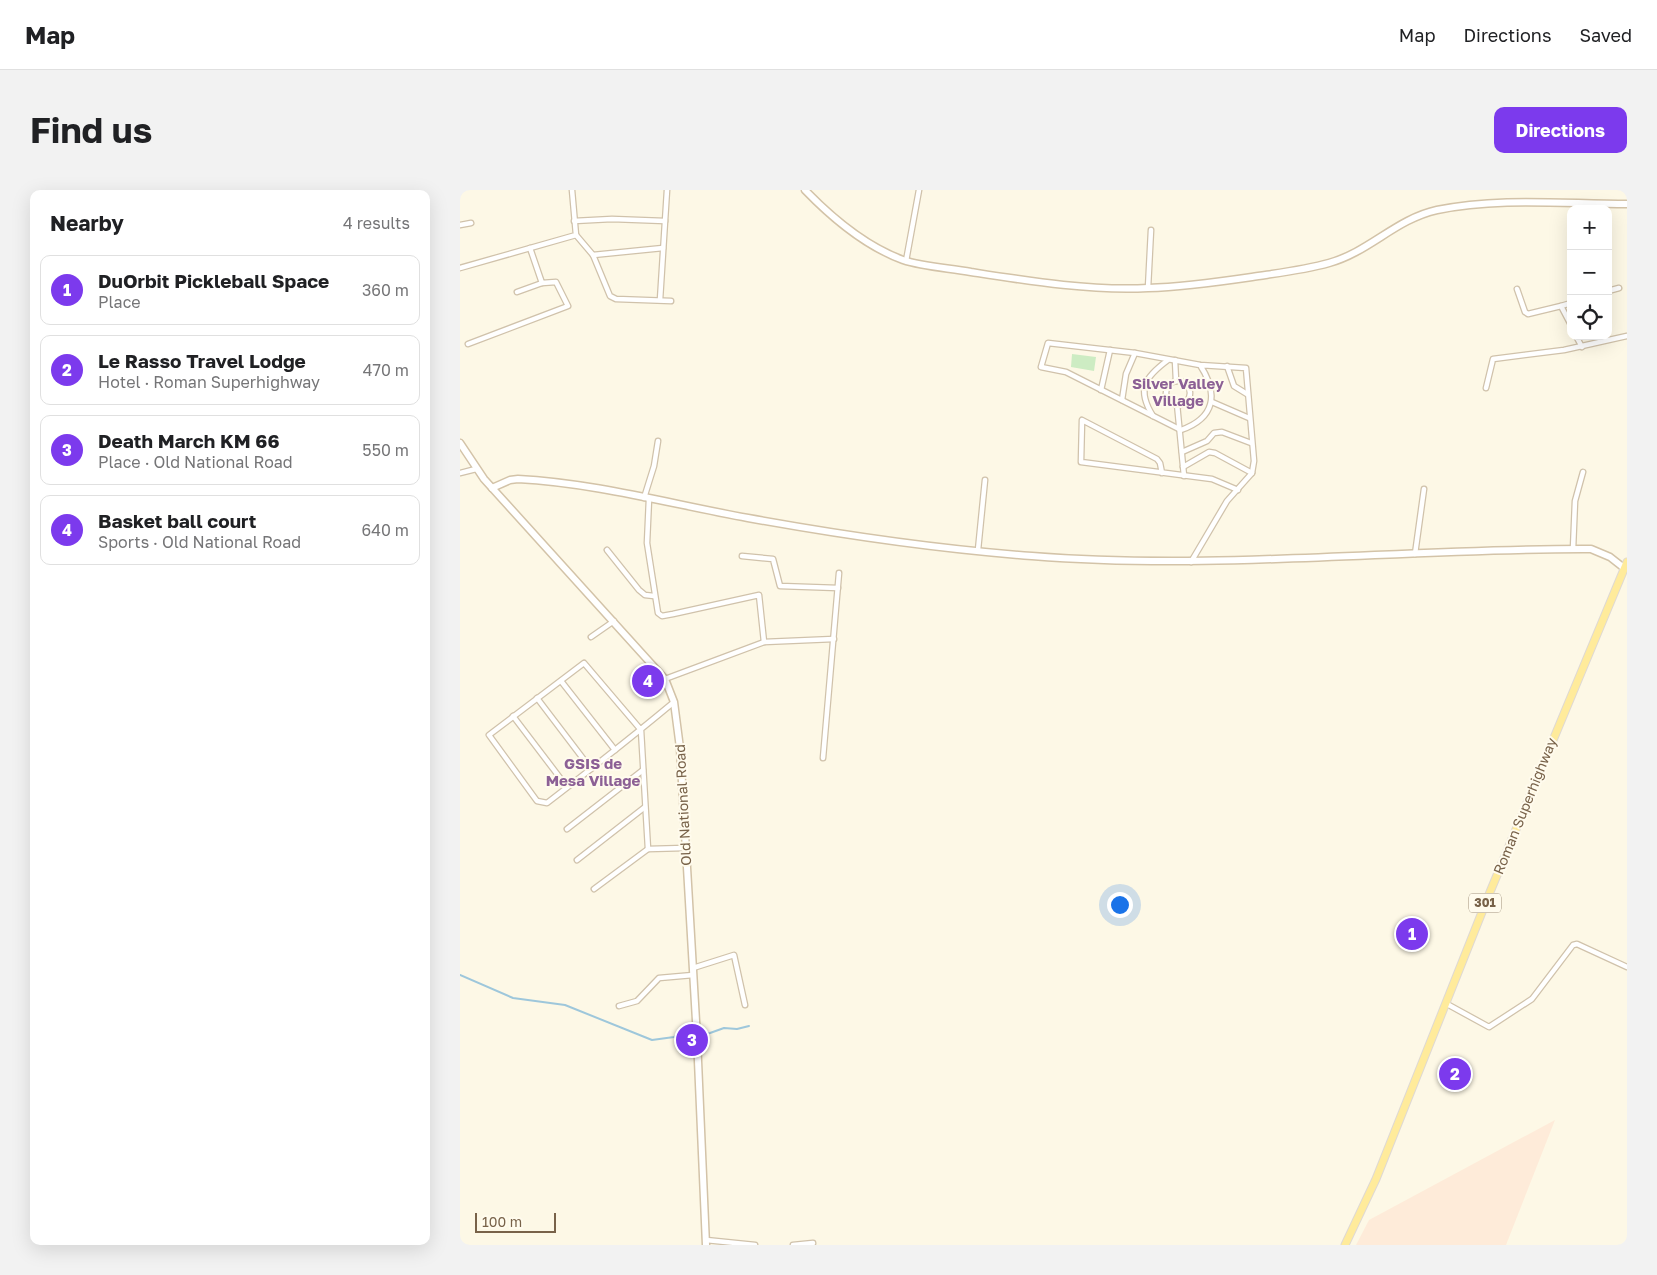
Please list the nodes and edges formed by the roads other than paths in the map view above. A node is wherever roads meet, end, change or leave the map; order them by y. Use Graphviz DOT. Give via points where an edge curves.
graph roads {
  1 [pos="572,190"];
  2 [pos="667,190"];
  3 [pos="805,190"];
  4 [pos="919,190"];
  5 [pos="1627,204"];
  6 [pos="574,221"];
  7 [pos="665,221"];
  8 [pos="471,222"];
  9 [pos="460,225"];
  10 [pos="1151,230"];
  11 [pos="576,234"];
  12 [pos="530,248"];
  13 [pos="663,248"];
  14 [pos="593,255"];
  15 [pos="906,261"];
  16 [pos="460,268"];
  17 [pos="542,283"];
  18 [pos="1148,288"];
  19 [pos="1619,288"];
  20 [pos="1517,289"];
  21 [pos="1612,290"];
  22 [pos="516,292"];
  23 [pos="660,300"];
  24 [pos="671,301"];
  25 [pos="1567,304"];
  26 [pos="1561,306"];
  27 [pos="1567,317"];
  28 [pos="1627,336"];
  29 [pos="1578,340"];
  30 [pos="468,344"];
  31 [pos="1582,347"];
  32 [pos="1110,350"];
  33 [pos="1135,353"];
  34 [pos="1168,360"];
  35 [pos="1175,360"];
  36 [pos="1200,365"];
  37 [pos="1227,366"];
  38 [pos="1176,381"];
  39 [pos="1486,388"];
  40 [pos="1101,390"];
  41 [pos="1247,394"];
  42 [pos="1122,400"];
  43 [pos="1212,402"];
  44 [pos="1178,404"];
  45 [pos="1154,417"];
  46 [pos="1249,418"];
  47 [pos="1181,430"];
  48 [pos="658,442"];
  49 [pos="460,443"];
  50 [pos="1251,443"];
  51 [pos="1182,452"];
  52 [pos="1183,467"];
  53 [pos="476,469"];
  54 [pos="1583,472"];
  55 [pos="460,473"];
  56 [pos="1162,473"];
  57 [pos="1252,473"];
  58 [pos="1184,476"];
  59 [pos="985,480"];
  60 [pos="492,488"];
  61 [pos="1424,489"];
  62 [pos="1238,490"];
  63 [pos="646,498"];
  64 [pos="1573,549"];
  65 [pos="607,550"];
  66 [pos="978,550"];
  67 [pos="1415,554"];
  68 [pos="742,556"];
  69 [pos="1191,562"];
  70 [pos="1626,565"];
  71 [pos="839,573"];
  72 [pos="838,588"];
  73 [pos="654,596"];
  74 [pos="614,621"];
  75 [pos="591,637"];
  76 [pos="834,638"];
  77 [pos="764,642"];
  78 [pos="665,679"];
  79 [pos="561,681"];
  80 [pos="537,698"];
  81 [pos="674,702"];
  82 [pos="513,716"];
  83 [pos="641,730"];
  84 [pos="615,750"];
  85 [pos="823,758"];
  86 [pos="592,769"];
  87 [pos="643,770"];
  88 [pos="567,787"];
  89 [pos="645,806"];
  90 [pos="567,830"];
  91 [pos="648,848"];
  92 [pos="685,848"];
  93 [pos="577,860"];
  94 [pos="594,889"];
  95 [pos="1627,967"];
  96 [pos="693,972"];
  97 [pos="745,1004"];
  98 [pos="1447,1004"];
  99 [pos="618,1006"];
  100 [pos="706,1242"];
  101 [pos="813,1243"];
  102 [pos="755,1245"];
  103 [pos="793,1245"];
  104 [pos="1345,1245"];
  1 -- 6 [label="street"];
  2 -- 7 [label="street"];
  3 -- 15 [label="street" via="861,239"];
  4 -- 15 [label="street"];
  5 -- 18 [label="street" via="1522,202 1457,206 1406,220 1362,250 1332,262 1235,279"];
  6 -- 7 [label="street"];
  6 -- 11 [label="street"];
  7 -- 13 [label="street"];
  8 -- 9 [label="street"];
  10 -- 18 [label="street"];
  11 -- 12 [label="street"];
  11 -- 14 [label="street"];
  12 -- 16 [label="street"];
  12 -- 17 [label="street"];
  13 -- 14 [label="street"];
  13 -- 23 [label="street"];
  14 -- 23 [label="street" via="610,296"];
  15 -- 18 [label="street" via="1010,278 1093,287"];
  17 -- 22 [label="street"];
  17 -- 30 [label="street" via="556,282 568,306"];
  19 -- 21 [label="street"];
  20 -- 26 [label="street" via="1524,312 1528,314"];
  23 -- 24 [label="street"];
  25 -- 26 [label="street"];
  26 -- 27 [label="street"];
  28 -- 31 [label="street"];
  29 -- 31 [label="street"];
  31 -- 39 [label="street" via="1493,359"];
  32 -- 33 [label="street"];
  32 -- 40 [label="street"];
  32 -- 40 [label="street" via="1048,343 1042,368 1066,372"];
  33 -- 34 [label="street"];
  33 -- 42 [label="street" via="1126,374"];
  34 -- 35 [label="street"];
  34 -- 45 [label="street" via="1147,378 1144,388 1147,406"];
  35 -- 36 [label="street"];
  35 -- 38 [label="street"];
  36 -- 37 [label="street"];
  36 -- 43 [label="street" via="1210,385"];
  37 -- 41 [label="street" via="1234,386"];
  37 -- 41 [label="street" via="1246,368"];
  38 -- 44 [label="street" via="1169,384 1166,395 1170,402"];
  38 -- 44 [label="street" via="1184,383 1189,392 1187,400"];
  40 -- 42 [label="street"];
  41 -- 46 [label="street"];
  42 -- 45 [label="street"];
  43 -- 46 [label="street"];
  43 -- 47 [label="street" via="1202,419"];
  44 -- 47 [label="street"];
  45 -- 47 [label="street"];
  46 -- 50 [label="street"];
  47 -- 51 [label="street"];
  48 -- 63 [label="street"];
  49 -- 53 [label="street, Old National Road"];
  50 -- 51 [label="street" via="1222,432 1214,433 1207,441"];
  50 -- 57 [label="street"];
  51 -- 52 [label="street"];
  52 -- 57 [label="street" via="1209,452"];
  52 -- 58 [label="street"];
  53 -- 55 [label="street"];
  53 -- 60 [label="street, Old National Road"];
  54 -- 64 [label="street" via="1575,501"];
  56 -- 56 [label="street" via="1157,459 1082,420 1081,462"];
  56 -- 58 [label="street"];
  57 -- 62 [label="street"];
  58 -- 62 [label="street" via="1212,478"];
  59 -- 66 [label="street"];
  60 -- 63 [label="street" via="510,480 532,479"];
  60 -- 74 [label="street, Old National Road"];
  61 -- 67 [label="street"];
  62 -- 69 [label="street" via="1227,501"];
  63 -- 66 [label="street" via="887,540"];
  63 -- 73 [label="street" via="647,543"];
  64 -- 67 [label="street"];
  64 -- 70 [label="street" via="1591,549"];
  65 -- 73 [label="street" via="639,590"];
  66 -- 69 [label="street" via="1097,561"];
  67 -- 69 [label="street"];
  68 -- 72 [label="street" via="773,559 780,586"];
  70 -- 98 [label="main road, Roman Superhighway / 301"];
  71 -- 72 [label="street"];
  72 -- 76 [label="street"];
  73 -- 77 [label="street" via="658,613 662,616 759,595"];
  74 -- 75 [label="street"];
  74 -- 78 [label="street, Old National Road"];
  76 -- 77 [label="street"];
  76 -- 85 [label="street"];
  77 -- 78 [label="street"];
  78 -- 81 [label="street, Old National Road"];
  79 -- 80 [label="street"];
  79 -- 83 [label="street" via="584,662"];
  79 -- 84 [label="street"];
  80 -- 82 [label="street"];
  80 -- 86 [label="street"];
  81 -- 83 [label="street"];
  81 -- 92 [label="street, Old National Road" via="680,748"];
  82 -- 88 [label="street"];
  82 -- 88 [label="street" via="489,735 537,800 544,803"];
  83 -- 84 [label="street"];
  83 -- 87 [label="street"];
  84 -- 86 [label="street"];
  86 -- 88 [label="street"];
  87 -- 89 [label="street"];
  87 -- 90 [label="street"];
  89 -- 91 [label="street"];
  89 -- 93 [label="street"];
  91 -- 92 [label="street"];
  91 -- 94 [label="street"];
  92 -- 96 [label="street, Old National Road"];
  95 -- 98 [label="street" via="1577,944 1532,999 1489,1027"];
  96 -- 97 [label="street" via="734,955"];
  96 -- 99 [label="street" via="659,978 637,1002"];
  96 -- 100 [label="street, Old National Road"];
  98 -- 104 [label="main road, Roman Superhighway / 301" via="1376,1179"];
  100 -- 102 [label="street"];
  101 -- 103 [label="street"];
}
